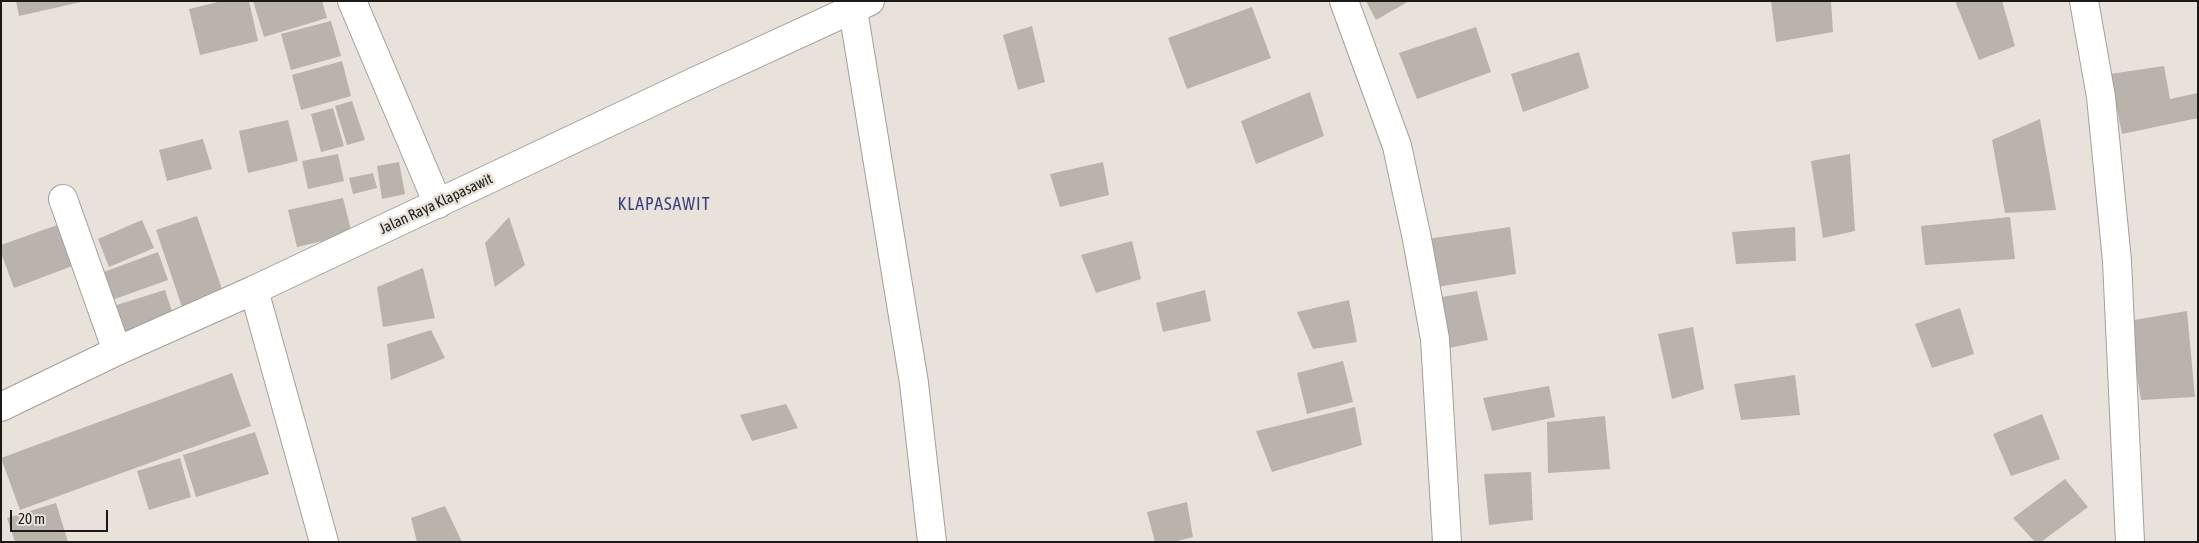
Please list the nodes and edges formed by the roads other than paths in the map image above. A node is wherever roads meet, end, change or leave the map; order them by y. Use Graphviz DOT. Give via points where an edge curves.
graph roads {
  1 [pos="352,1"];
  2 [pos="1344,1"];
  3 [pos="2084,1"];
  4 [pos="862,5"];
  5 [pos="63,199"];
  6 [pos="438,204"];
  7 [pos="254,290"];
  8 [pos="117,351"];
  9 [pos="1,407"];
  10 [pos="324,542"];
  11 [pos="932,542"];
  12 [pos="1447,542"];
  13 [pos="2130,542"];
  1 -- 6 [label="street"];
  2 -- 12 [label="street" via="1397,146 1418,239 1435,339"];
  3 -- 13 [label="street" via="2101,97 2117,261"];
  4 -- 6 [label="street, Jalan Raya Klapasawit"];
  4 -- 11 [label="street" via="914,383"];
  5 -- 8 [label="street"];
  6 -- 7 [label="street, Jalan Raya Klapasawit"];
  7 -- 8 [label="street, Jalan Raya Klapasawit"];
  7 -- 10 [label="street"];
  8 -- 9 [label="street, Jalan Raya Klapasawit"];
}
